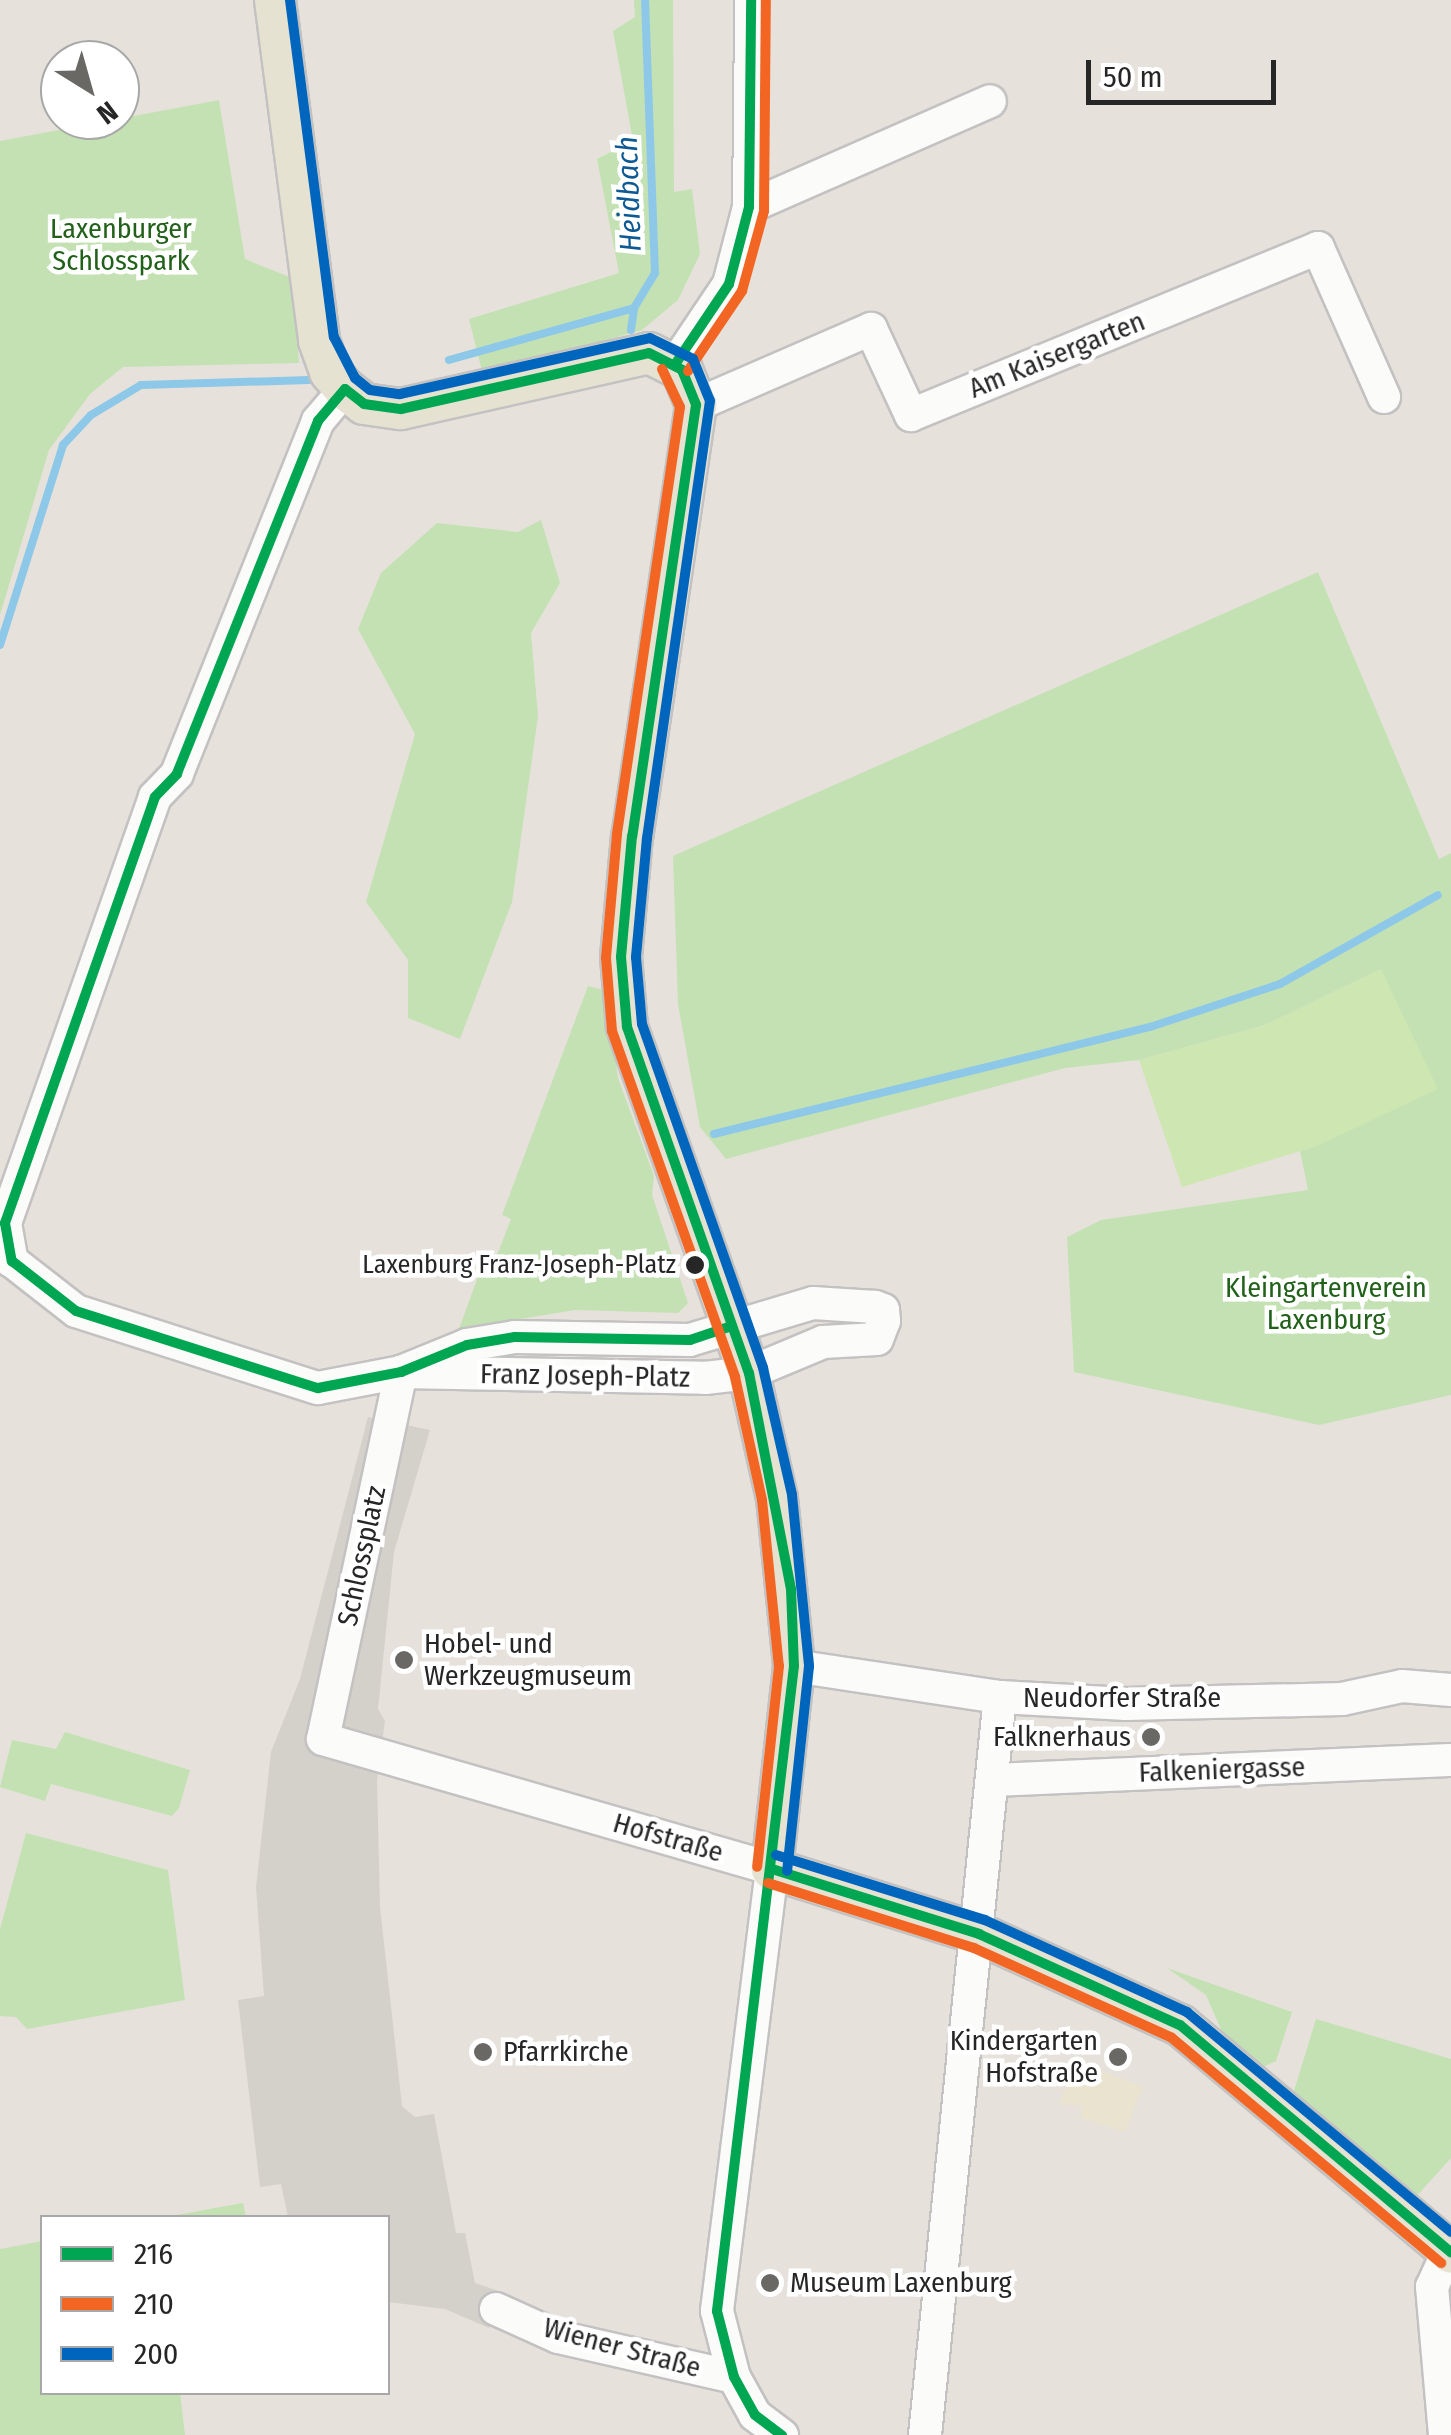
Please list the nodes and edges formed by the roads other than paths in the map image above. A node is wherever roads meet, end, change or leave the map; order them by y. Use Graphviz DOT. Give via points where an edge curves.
graph roads {
  1 [pos="276,0"];
  2 [pos="751,0"];
  3 [pos="990,101"];
  4 [pos="749,207"];
  5 [pos="676,364"];
  6 [pos="345,389"];
  7 [pos="1384,397"];
  8 [pos="696,405"];
  9 [pos="732,1326"];
  10 [pos="400,1372"];
  11 [pos="750,1373"];
  12 [pos="794,1666"];
  13 [pos="1451,1690"];
  14 [pos="1000,1697"];
  15 [pos="323,1739"];
  16 [pos="1451,1760"];
  17 [pos="993,1780"];
  18 [pos="772,1869"];
  19 [pos="978,1934"];
  20 [pos="1450,2249"];
  21 [pos="496,2309"];
  22 [pos="734,2377"];
  23 [pos="782,2435"];
  24 [pos="924,2435"];
  25 [pos="1445,2435"];
  1 -- 6 [label="main road" via="320,341 330,372"];
  2 -- 4 [label="street"];
  3 -- 4 [label="street"];
  4 -- 5 [label="street" via="729,284"];
  5 -- 6 [label="main road" via="634,352 401,409 364,404"];
  5 -- 8 [label="main road"];
  6 -- 10 [label="street" via="318,421 176,774 155,797 5,1224 12,1261 76,1311 318,1388"];
  7 -- 8 [label="street, Am Kaisergarten" via="1318,248 911,415 872,329"];
  8 -- 9 [label="main road" via="634,817 621,957 627,1027"];
  9 -- 10 [label="street, Franz Joseph-Platz" via="690,1340 515,1338 466,1345"];
  9 -- 11 [label="main road"];
  9 -- 11 [label="street, Franz Joseph-Platz" via="828,1302 875,1307 884,1321 877,1339 823,1342"];
  10 -- 11 [label="street, Franz Joseph-Platz" via="688,1378"];
  10 -- 15 [label="street, Schlossplatz"];
  11 -- 12 [label="main road" via="782,1534"];
  12 -- 14 [label="street, Neudorfer Straße"];
  12 -- 18 [label="main road"];
  13 -- 14 [label="street, Neudorfer Straße" via="1402,1686 1342,1699 1126,1704"];
  14 -- 17 [label="street"];
  15 -- 18 [label="street, Hofstraße"];
  16 -- 17 [label="street, Falkeniergasse"];
  17 -- 19 [label="street"];
  18 -- 19 [label="main road, Hofstraße"];
  18 -- 22 [label="street" via="717,2311"];
  19 -- 20 [label="main road, Hofstraße" via="1180,2024"];
  19 -- 24 [label="street"];
  20 -- 25 [label="street" via="1432,2287"];
  21 -- 22 [label="street, Wiener Straße" via="558,2337"];
  22 -- 23 [label="street, Wiener Straße" via="755,2415"];
}
